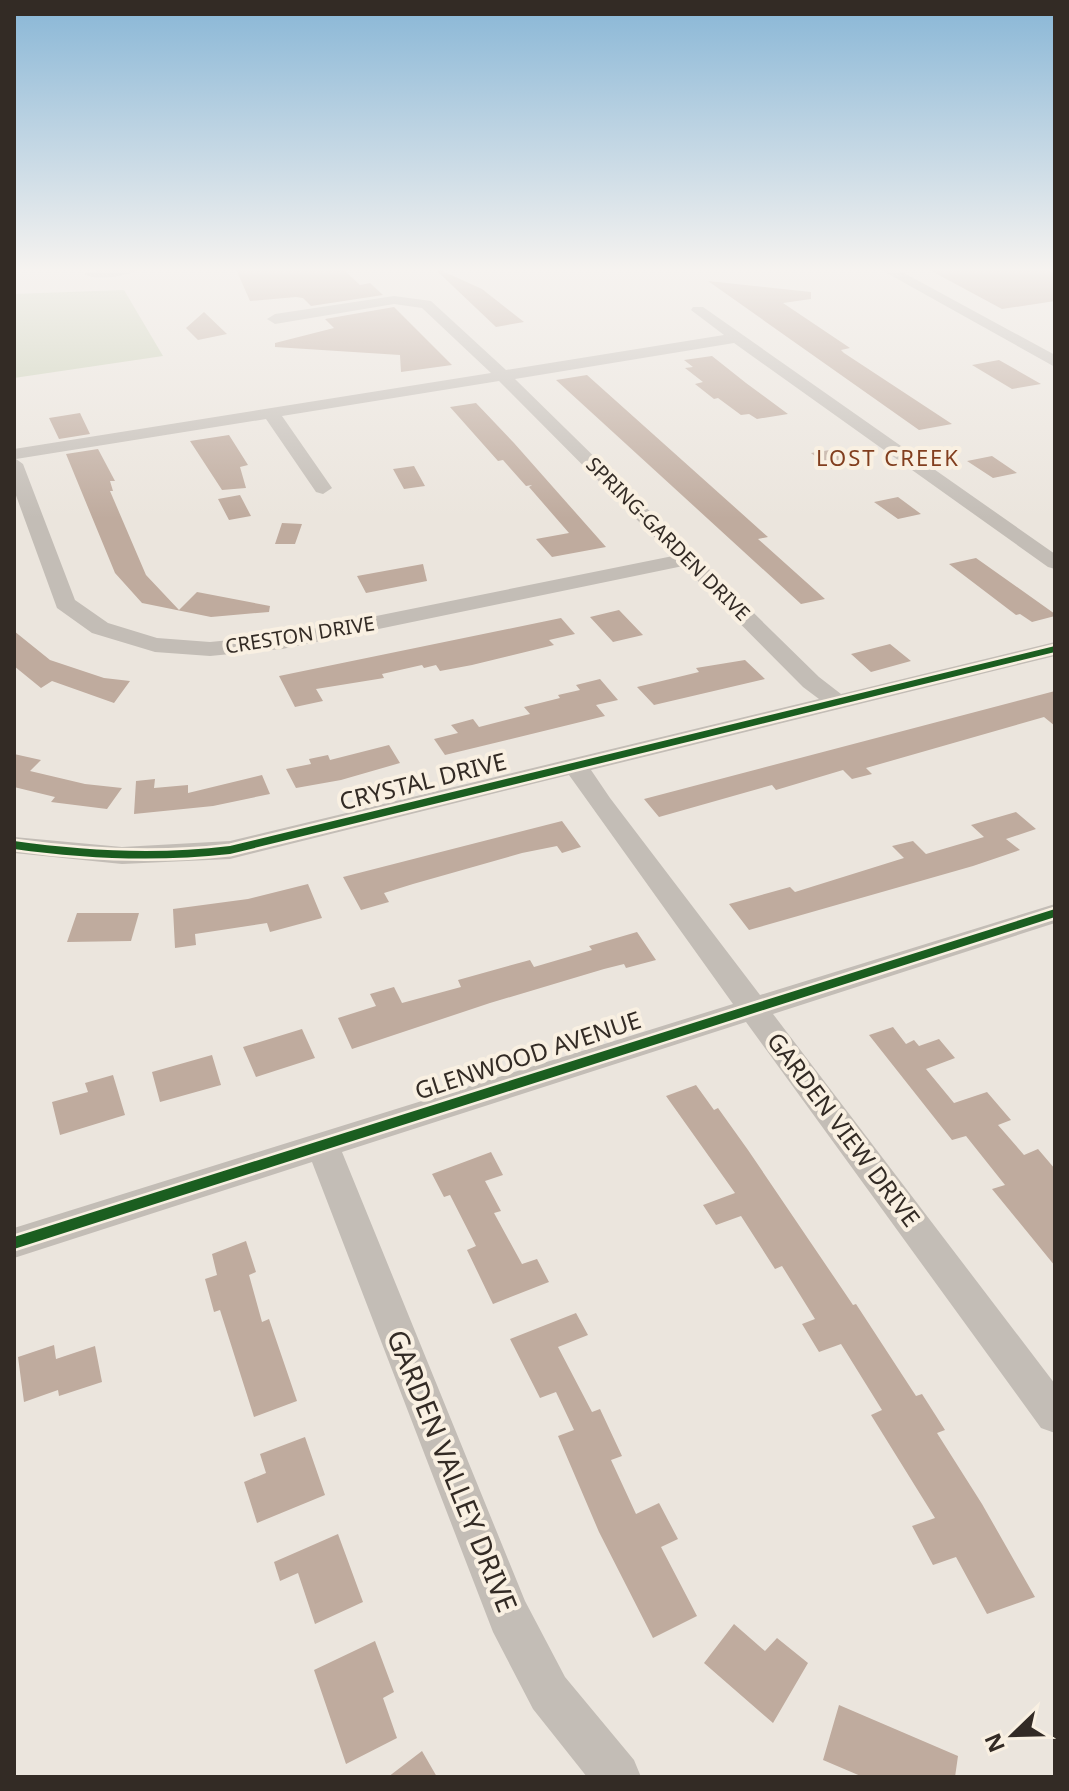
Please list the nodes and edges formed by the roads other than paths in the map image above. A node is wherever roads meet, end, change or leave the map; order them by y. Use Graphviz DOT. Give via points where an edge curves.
graph roads {
  1 [pos="475,351"];
  2 [pos="657,351"];
  3 [pos="755,351"];
  4 [pos="1034,351"];
  5 [pos="1055,362"];
  6 [pos="502,375"];
  7 [pos="271,413"];
  8 [pos="14,454"];
  9 [pos="14,464"];
  10 [pos="323,488"];
  11 [pos="688,559"];
  12 [pos="1055,563"];
  13 [pos="1055,649"];
  14 [pos="836,701"];
  15 [pos="577,767"];
  16 [pos="14,845"];
  17 [pos="1055,913"];
  18 [pos="752,1008"];
  19 [pos="322,1145"];
  20 [pos="14,1243"];
  21 [pos="1055,1415"];
  22 [pos="617,1777"];
  1 -- 6 [label="street, SPRING-GARDEN DRIVE"];
  2 -- 6 [label="street"];
  3 -- 12 [label="street"];
  4 -- 5 [label="street"];
  6 -- 7 [label="street"];
  6 -- 11 [label="street, SPRING-GARDEN DRIVE"];
  7 -- 8 [label="street"];
  7 -- 10 [label="street"];
  9 -- 11 [label="street, CRESTON DRIVE" via="65,603 100,628 155,645 210,649 282,642"];
  11 -- 14 [label="street, SPRING-GARDEN DRIVE"];
  13 -- 14 [label="street, CRYSTAL DRIVE"];
  14 -- 15 [label="street, CRYSTAL DRIVE"];
  15 -- 16 [label="street, CRYSTAL DRIVE" via="230,850 130,857"];
  15 -- 18 [label="street, GARDEN VIEW DRIVE"];
  17 -- 18 [label="street, GLENWOOD AVENUE"];
  18 -- 19 [label="street, GLENWOOD AVENUE"];
  18 -- 21 [label="street, GARDEN VIEW DRIVE"];
  19 -- 20 [label="street, GLENWOOD AVENUE"];
  19 -- 22 [label="street, GARDEN VALLEY DRIVE" via="515,1629 549,1693"];
}
